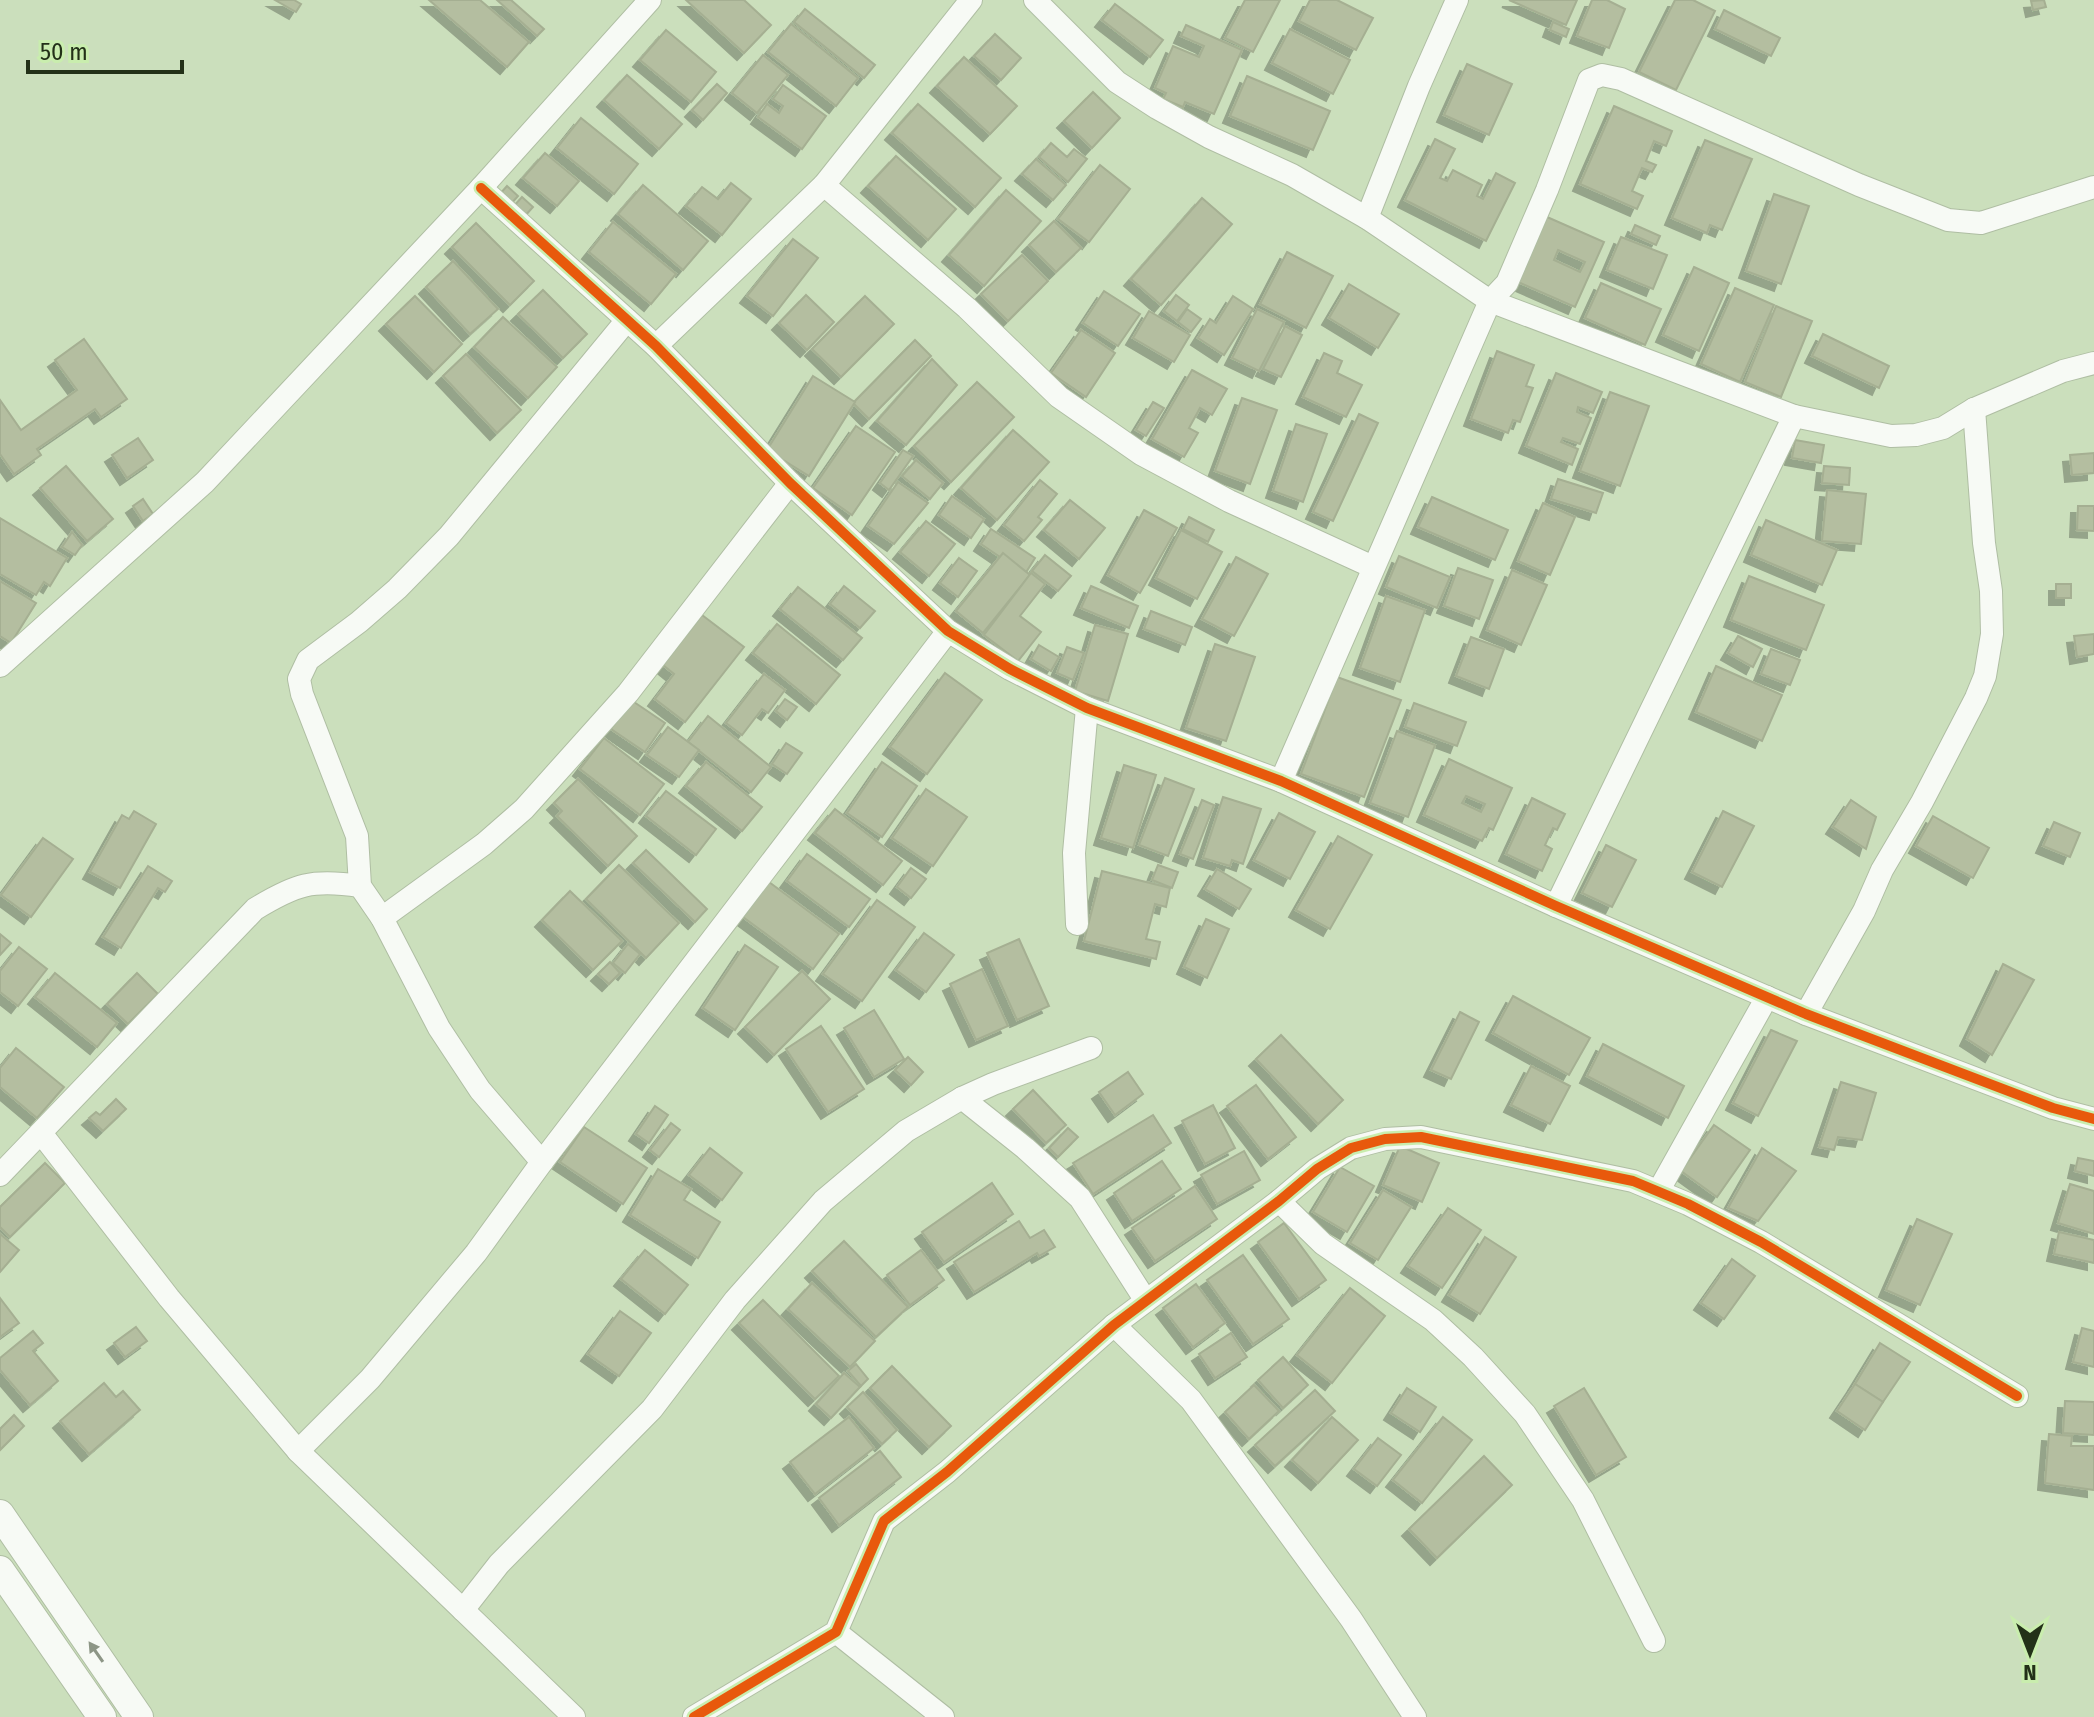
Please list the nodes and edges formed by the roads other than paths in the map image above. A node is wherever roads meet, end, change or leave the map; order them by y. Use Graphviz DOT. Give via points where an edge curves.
graph roads {
  1 [pos="650,0"];
  2 [pos="971,0"];
  3 [pos="1035,0"];
  4 [pos="1457,0"];
  5 [pos="824,185"];
  6 [pos="2094,187"];
  7 [pos="481,188"];
  8 [pos="1367,218"];
  9 [pos="1490,301"];
  10 [pos="627,320"];
  11 [pos="656,346"];
  12 [pos="2094,363"];
  13 [pos="1974,409"];
  14 [pos="1794,416"];
  15 [pos="790,483"];
  16 [pos="1373,567"];
  17 [pos="948,631"];
  18 [pos="0,666"];
  19 [pos="1087,708"];
  20 [pos="1281,781"];
  21 [pos="360,886"];
  22 [pos="1556,906"];
  23 [pos="382,918"];
  24 [pos="1077,924"];
  25 [pos="1767,997"];
  26 [pos="1806,1014"];
  27 [pos="1091,1048"];
  28 [pos="962,1098"];
  29 [pos="2094,1119"];
  30 [pos="41,1133"];
  31 [pos="542,1162"];
  32 [pos="0,1175"];
  33 [pos="1659,1190"];
  34 [pos="1279,1201"];
  35 [pos="1146,1301"];
  36 [pos="1114,1325"];
  37 [pos="2017,1396"];
  38 [pos="298,1451"];
  39 [pos="0,1514"];
  40 [pos="0,1570"];
  41 [pos="463,1610"];
  42 [pos="836,1632"];
  43 [pos="1654,1641"];
  44 [pos="102,1717"];
  45 [pos="139,1717"];
  46 [pos="574,1717"];
  47 [pos="694,1717"];
  48 [pos="943,1717"];
  49 [pos="1415,1717"];
  1 -- 7 [label="street"];
  2 -- 5 [label="street"];
  3 -- 8 [label="street" via="1117,82 1209,137 1292,175"];
  4 -- 8 [label="street"];
  5 -- 11 [label="street"];
  5 -- 16 [label="street" via="967,308 1059,397 1141,454"];
  6 -- 9 [label="street" via="1981,223 1948,220 1602,75 1589,80 1507,283"];
  7 -- 10 [label="street"];
  7 -- 18 [label="street" via="205,482"];
  8 -- 9 [label="street"];
  9 -- 14 [label="street"];
  9 -- 16 [label="street"];
  10 -- 11 [label="street"];
  10 -- 21 [label="street" via="449,536 397,589 308,660 299,679 357,836"];
  11 -- 15 [label="street"];
  12 -- 13 [label="street"];
  13 -- 14 [label="street" via="1943,428 1903,436"];
  13 -- 26 [label="street" via="1991,591 1992,634 1985,676"];
  14 -- 22 [label="street"];
  15 -- 17 [label="street"];
  15 -- 23 [label="street" via="628,693 524,809"];
  16 -- 20 [label="street"];
  17 -- 19 [label="street"];
  17 -- 31 [label="street"];
  19 -- 20 [label="street"];
  19 -- 24 [label="street" via="1074,853"];
  20 -- 22 [label="street"];
  21 -- 23 [label="street"];
  21 -- 30 [label="street" via="327,881 287,890 255,909"];
  22 -- 25 [label="street"];
  23 -- 31 [label="street" via="439,1028 472,1078"];
  25 -- 26 [label="street"];
  25 -- 33 [label="street"];
  26 -- 29 [label="street"];
  27 -- 28 [label="street"];
  28 -- 35 [label="street" via="1080,1198"];
  28 -- 41 [label="street" via="906,1131 823,1201 735,1300 652,1409 499,1564"];
  30 -- 32 [label="street"];
  30 -- 38 [label="street" via="169,1298"];
  31 -- 38 [label="street" via="416,1327"];
  33 -- 34 [label="street" via="1421,1137 1351,1148"];
  33 -- 37 [label="street" via="1761,1242"];
  34 -- 35 [label="street"];
  34 -- 43 [label="street" via="1323,1244 1433,1320 1525,1414 1583,1500"];
  35 -- 36 [label="street"];
  36 -- 42 [label="street" via="884,1521"];
  36 -- 49 [label="street" via="1191,1400 1351,1619"];
  38 -- 41 [label="street"];
  45 -- 39 [label="main road, one-way"];
  40 -- 44 [label="main road"];
  41 -- 46 [label="street"];
  42 -- 47 [label="street"];
  42 -- 48 [label="street"];
}
